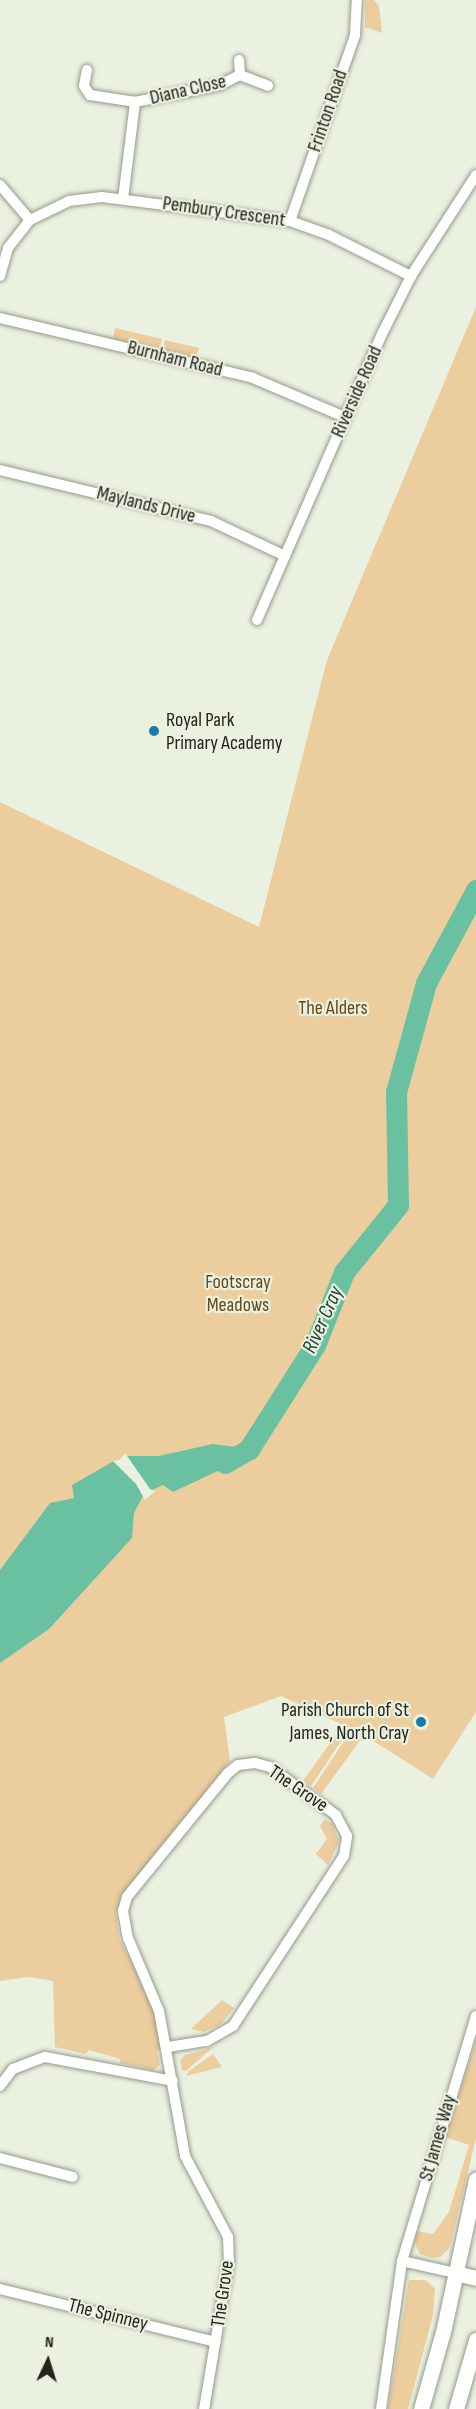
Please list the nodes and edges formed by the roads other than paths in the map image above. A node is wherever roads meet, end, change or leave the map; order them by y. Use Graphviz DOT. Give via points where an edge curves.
graph roads {
  1 [pos="357,0"];
  2 [pos="239,60"];
  3 [pos="87,70"];
  4 [pos="240,75"];
  5 [pos="267,86"];
  6 [pos="135,102"];
  7 [pos="476,175"];
  8 [pos="0,185"];
  9 [pos="123,199"];
  10 [pos="30,220"];
  11 [pos="290,221"];
  12 [pos="0,276"];
  13 [pos="411,276"];
  14 [pos="0,318"];
  15 [pos="345,417"];
  16 [pos="0,470"];
  17 [pos="285,556"];
  18 [pos="257,620"];
  19 [pos="476,2016"];
  20 [pos="168,2047"];
  21 [pos="173,2081"];
  22 [pos="0,2086"];
  23 [pos="0,2158"];
  24 [pos="73,2177"];
  25 [pos="476,2180"];
  26 [pos="402,2261"];
  27 [pos="455,2273"];
  28 [pos="476,2278"];
  29 [pos="0,2289"];
  30 [pos="476,2340"];
  31 [pos="216,2342"];
  32 [pos="204,2409"];
  33 [pos="381,2409"];
  34 [pos="421,2409"];
  35 [pos="456,2409"];
  1 -- 11 [label="street, Frinton Road" via="355,35"];
  2 -- 4 [label="street, Diana Close"];
  3 -- 6 [label="street, Diana Close" via="84,87 90,94"];
  4 -- 5 [label="street, Diana Close"];
  4 -- 6 [label="street, Diana Close" via="220,85"];
  6 -- 9 [label="street, Diana Close"];
  7 -- 13 [label="street, Riverside Road"];
  8 -- 10 [label="street"];
  9 -- 10 [label="street, Pembury Crescent" via="69,201"];
  9 -- 11 [label="street, Pembury Crescent"];
  10 -- 12 [label="street, Pembury Crescent" via="8,248"];
  11 -- 13 [label="street, Pembury Crescent" via="329,235"];
  13 -- 15 [label="street, Riverside Road"];
  14 -- 15 [label="street, Burnham Road" via="253,378"];
  15 -- 17 [label="street, Riverside Road"];
  16 -- 17 [label="street, Maylands Drive" via="211,521"];
  17 -- 18 [label="street, Riverside Road"];
  19 -- 26 [label="street, St James Way"];
  20 -- 20 [label="street, The Grove" via="213,2038 233,2026 345,1856 347,1836 336,1815 270,1767 255,1763 238,1765 228,1773 127,1897 124,1924 159,2011"];
  20 -- 21 [label="street, The Grove"];
  21 -- 22 [label="street" via="45,2057 13,2069"];
  21 -- 31 [label="street, The Grove" via="185,2156 228,2237 230,2260"];
  23 -- 24 [label="street"];
  25 -- 27 [label="main road"];
  26 -- 27 [label="street"];
  26 -- 33 [label="street, St James Way"];
  27 -- 28 [label="main road"];
  27 -- 34 [label="main road"];
  29 -- 31 [label="street, The Spinney"];
  30 -- 35 [label="main road"];
  31 -- 32 [label="street, The Grove"];
}
